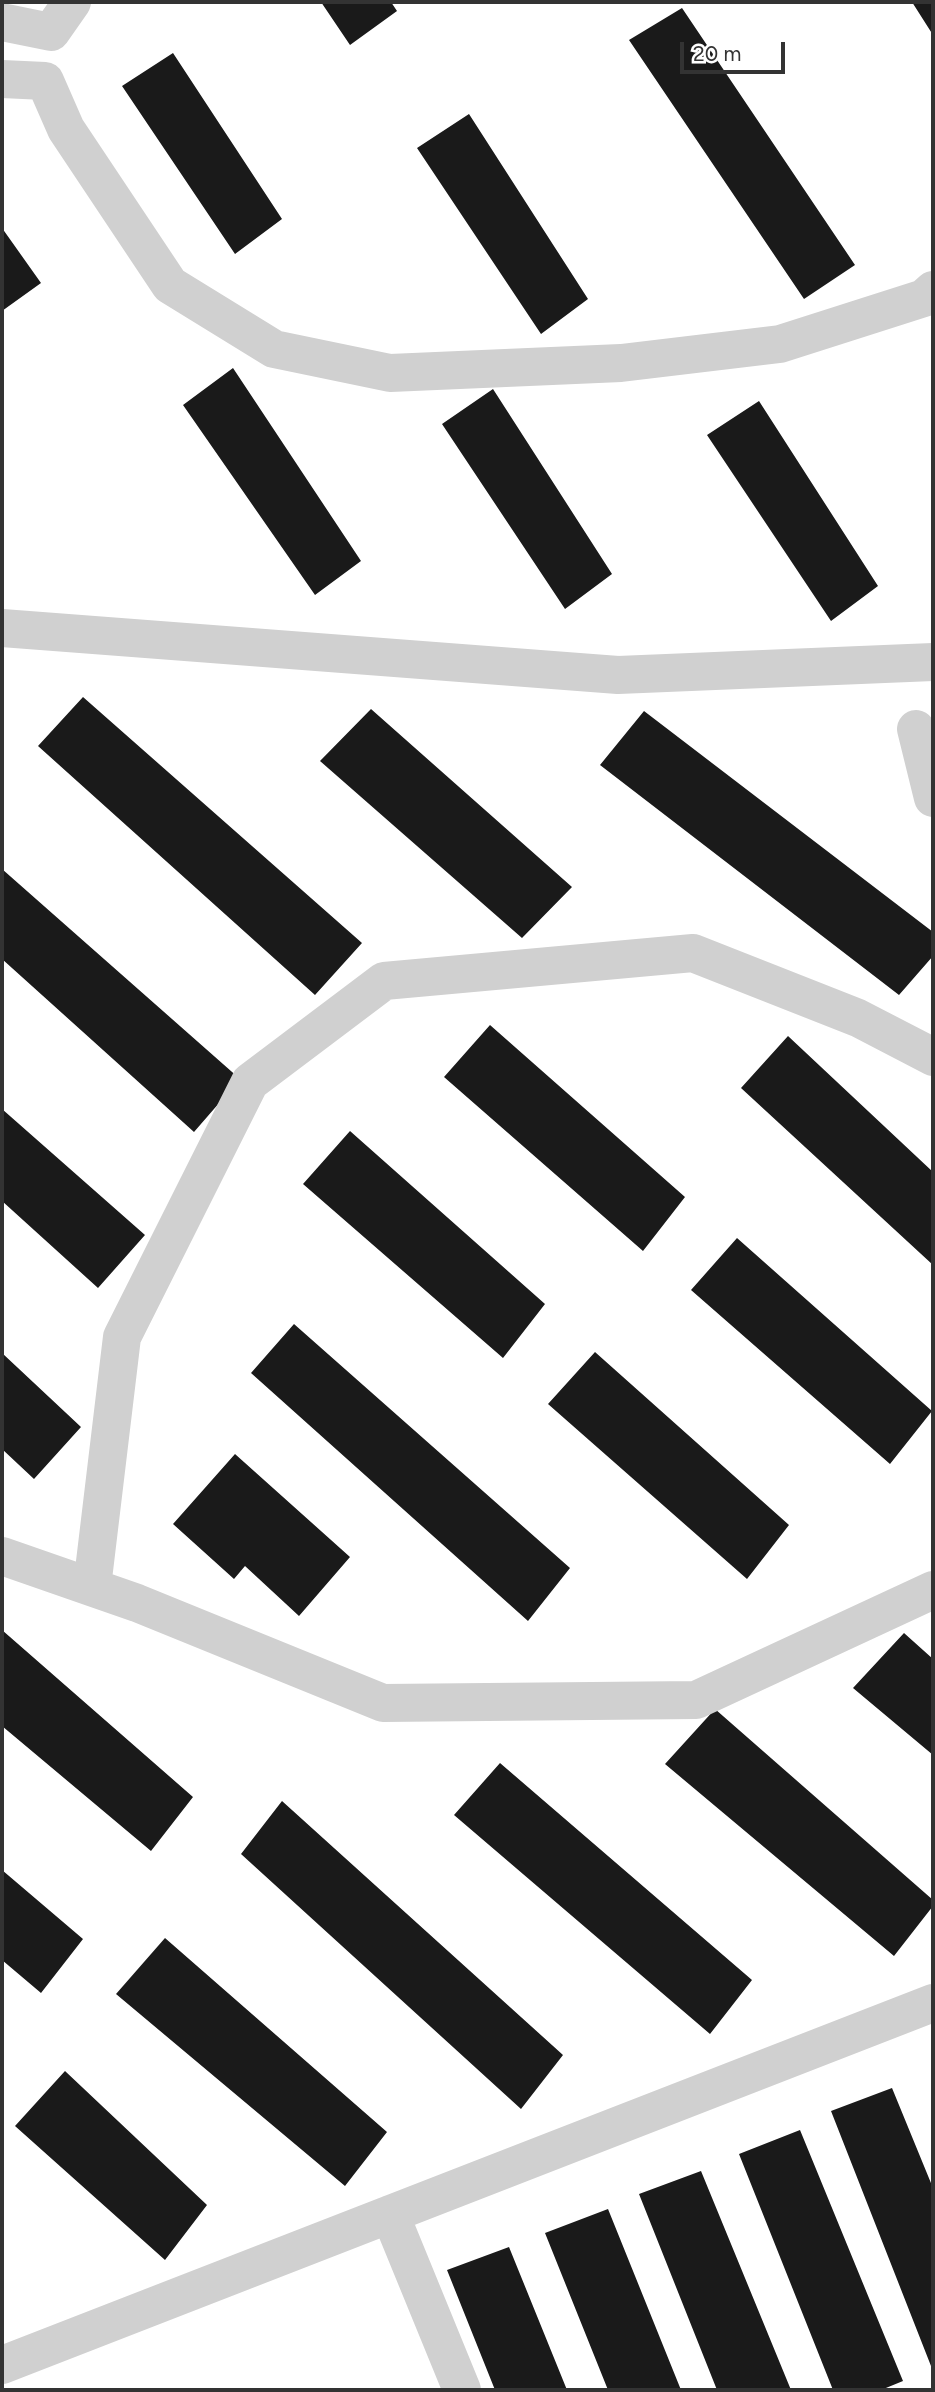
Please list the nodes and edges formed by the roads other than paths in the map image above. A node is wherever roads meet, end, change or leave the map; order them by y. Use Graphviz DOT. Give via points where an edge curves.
graph roads {
  1 [pos="72,2"];
  2 [pos="2,22"];
  3 [pos="2,79"];
  4 [pos="933,290"];
  5 [pos="2,628"];
  6 [pos="933,662"];
  7 [pos="916,729"];
  8 [pos="933,798"];
  9 [pos="933,1057"];
  10 [pos="2,1556"];
  11 [pos="92,1587"];
  12 [pos="933,1590"];
  13 [pos="933,2003"];
  14 [pos="390,2214"];
  15 [pos="2,2365"];
  16 [pos="462,2390"];
  1 -- 2 [label="street" via="51,32"];
  3 -- 4 [label="street" via="45,81 66,129 170,285 274,349 390,373 621,363 780,344 924,298"];
  5 -- 6 [label="street" via="618,675"];
  7 -- 8 [label="street"];
  9 -- 11 [label="street" via="858,1018 693,953 384,981 250,1082 122,1337"];
  10 -- 11 [label="street"];
  11 -- 12 [label="street" via="383,1703 696,1700"];
  13 -- 14 [label="street"];
  14 -- 15 [label="street"];
  14 -- 16 [label="street"];
}
